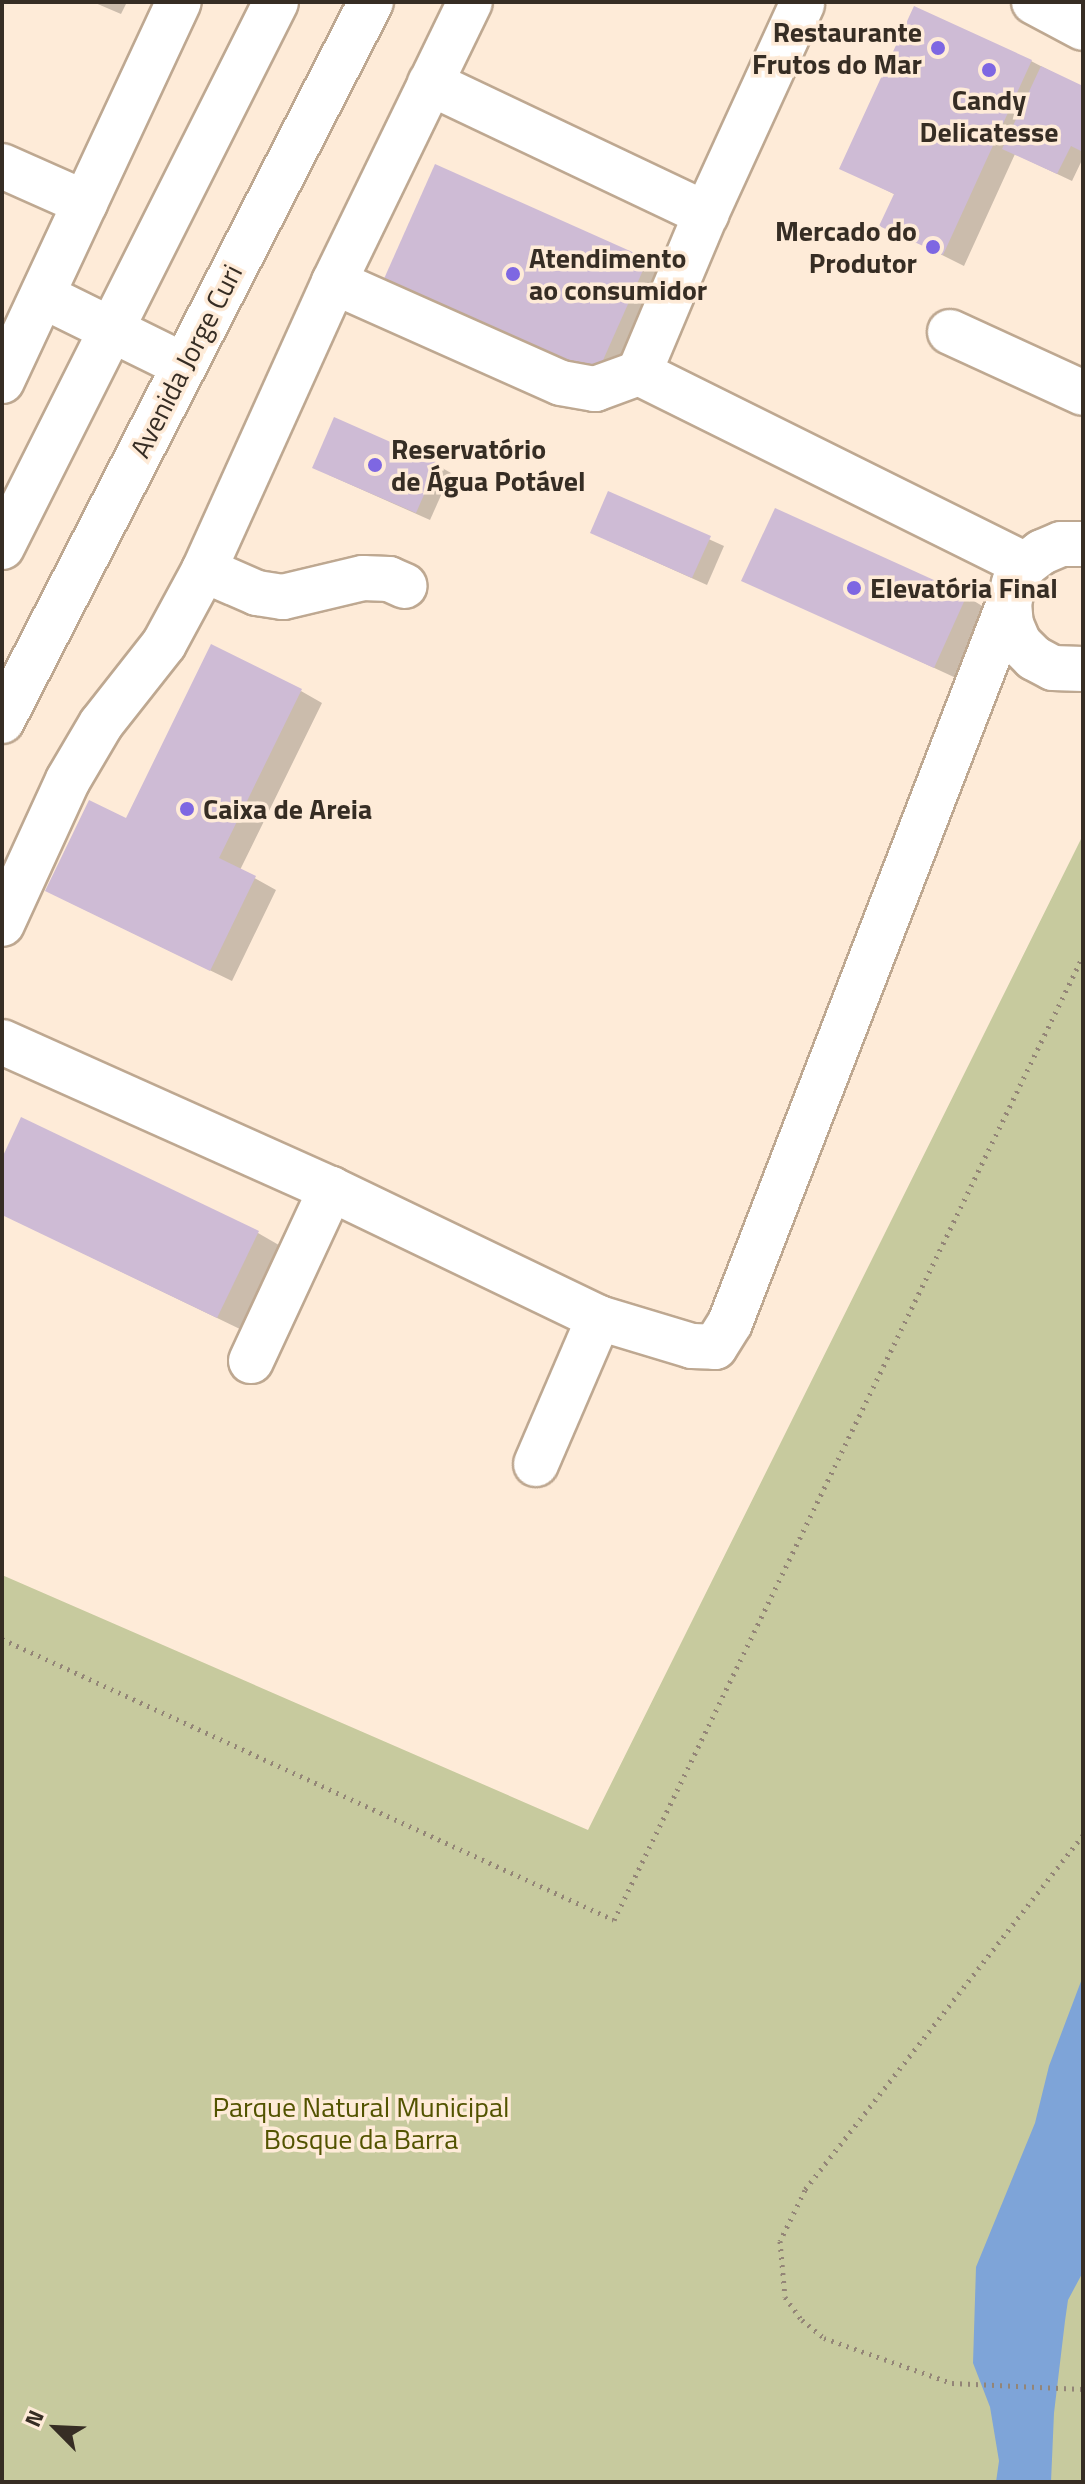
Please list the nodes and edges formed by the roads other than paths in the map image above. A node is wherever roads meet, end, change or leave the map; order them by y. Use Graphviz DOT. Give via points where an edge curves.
graph roads {
  1 [pos="179,2"];
  2 [pos="276,2"];
  3 [pos="371,2"];
  4 [pos="470,2"];
  5 [pos="1034,2"];
  6 [pos="802,4"];
  7 [pos="1083,28"];
  8 [pos="430,83"];
  9 [pos="2,166"];
  10 [pos="85,203"];
  11 [pos="706,214"];
  12 [pos="334,282"];
  13 [pos="43,296"];
  14 [pos="114,329"];
  15 [pos="950,332"];
  16 [pos="183,365"];
  17 [pos="639,373"];
  18 [pos="2,381"];
  19 [pos="1083,393"];
  20 [pos="1083,544"];
  21 [pos="2,547"];
  22 [pos="204,570"];
  23 [pos="1017,584"];
  24 [pos="405,586"];
  25 [pos="1083,669"];
  26 [pos="2,721"];
  27 [pos="2,924"];
  28 [pos="2,1042"];
  29 [pos="331,1189"];
  30 [pos="599,1318"];
  31 [pos="251,1361"];
  32 [pos="536,1464"];
  1 -- 10 [label="street"];
  2 -- 14 [label="street"];
  3 -- 16 [label="street, Avenida Jorge Curi"];
  4 -- 8 [label="street"];
  5 -- 7 [label="street"];
  6 -- 11 [label="street"];
  8 -- 11 [label="street"];
  8 -- 12 [label="street"];
  9 -- 10 [label="street"];
  10 -- 13 [label="street"];
  11 -- 17 [label="street"];
  12 -- 17 [label="street" via="561,383 595,389"];
  12 -- 22 [label="street"];
  13 -- 14 [label="street"];
  13 -- 18 [label="street"];
  14 -- 16 [label="street"];
  14 -- 21 [label="street"];
  15 -- 19 [label="street"];
  16 -- 26 [label="street, Avenida Jorge Curi"];
  17 -- 23 [label="street"];
  20 -- 23 [label="street" via="1061,544 1042,552"];
  22 -- 24 [label="street" via="257,593 283,597 363,578"];
  22 -- 27 [label="street" via="164,644 101,724 68,780"];
  23 -- 25 [label="street" via="1011,624 1019,643 1053,668"];
  23 -- 30 [label="street" via="730,1323 715,1347 692,1346"];
  28 -- 29 [label="street"];
  29 -- 30 [label="street"];
  29 -- 31 [label="street"];
  30 -- 32 [label="street"];
}
